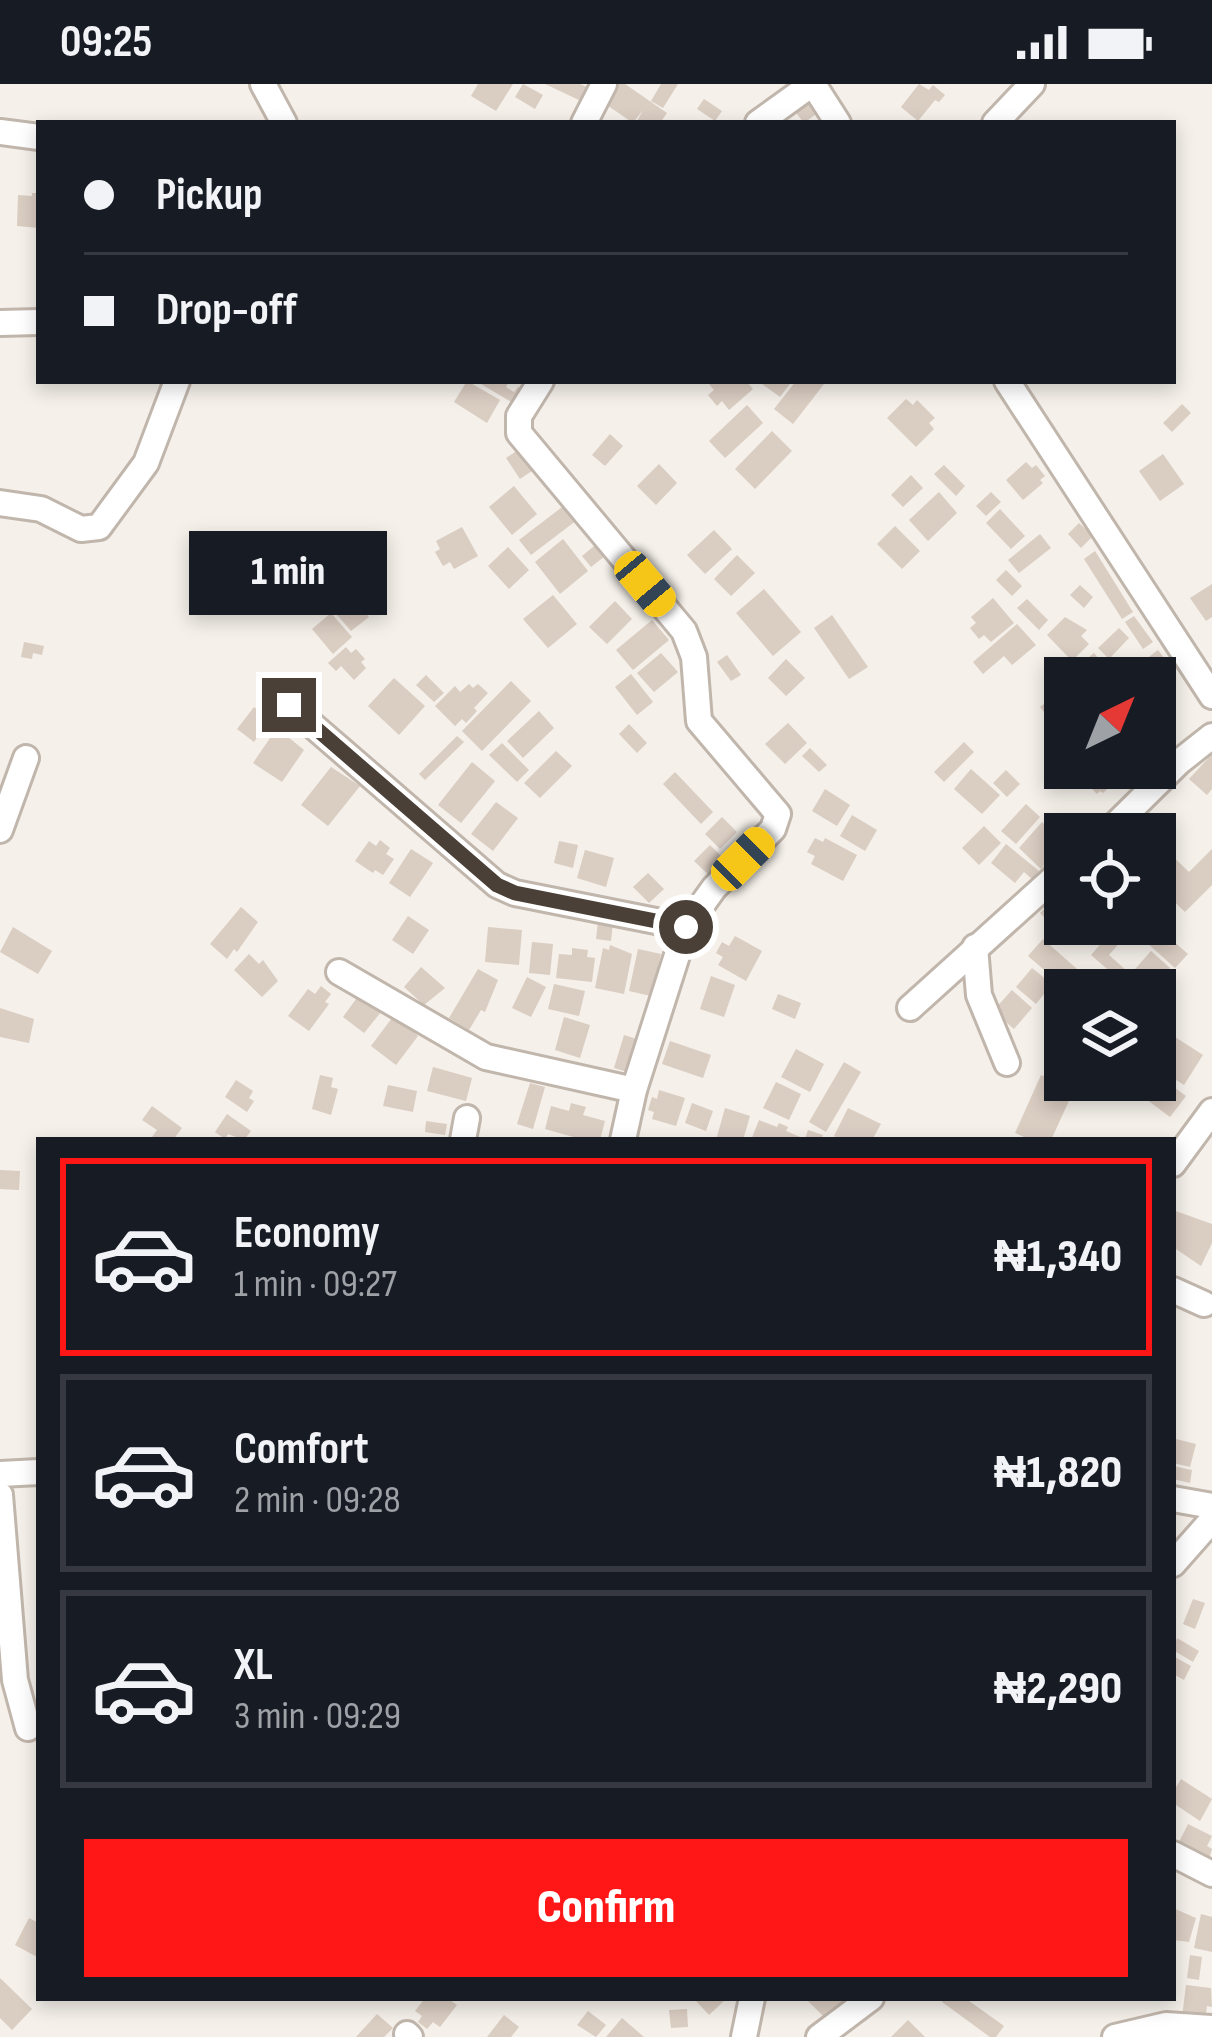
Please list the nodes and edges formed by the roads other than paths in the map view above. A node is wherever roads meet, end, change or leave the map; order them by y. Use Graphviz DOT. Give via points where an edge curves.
graph roads {
  1 [pos="263,84"];
  2 [pos="604,84"];
  3 [pos="812,84"];
  4 [pos="1032,84"];
  5 [pos="282,120"];
  6 [pos="586,120"];
  7 [pos="762,120"];
  8 [pos="836,120"];
  9 [pos="998,120"];
  10 [pos="0,132"];
  11 [pos="36,137"];
  12 [pos="36,322"];
  13 [pos="0,323"];
  14 [pos="176,384"];
  15 [pos="539,384"];
  16 [pos="1009,384"];
  17 [pos="0,503"];
  18 [pos="1212,696"];
  19 [pos="289,705"];
  20 [pos="1212,736"];
  21 [pos="26,758"];
  22 [pos="1127,813"];
  23 [pos="0,830"];
  24 [pos="1044,886"];
  25 [pos="686,927"];
  26 [pos="975,947"];
  27 [pos="339,972"];
  28 [pos="910,1008"];
  29 [pos="1007,1063"];
  30 [pos="634,1090"];
  31 [pos="1212,1111"];
  32 [pos="624,1137"];
  33 [pos="1176,1160"];
  34 [pos="1176,1291"];
  35 [pos="1204,1304"];
  36 [pos="36,1472"];
  37 [pos="0,1474"];
  38 [pos="0,1496"];
  39 [pos="1176,1500"];
  40 [pos="1212,1506"];
  41 [pos="1212,1520"];
  42 [pos="1176,1561"];
  43 [pos="28,1728"];
  44 [pos="1176,1856"];
  45 [pos="1212,1874"];
  46 [pos="751,2001"];
  47 [pos="868,2001"];
  48 [pos="1212,2028"];
  49 [pos="744,2037"];
  50 [pos="819,2037"];
  51 [pos="1115,2037"];
  1 -- 5 [label="street"];
  2 -- 6 [label="street"];
  3 -- 7 [label="street"];
  3 -- 8 [label="street"];
  4 -- 9 [label="street"];
  10 -- 11 [label="street"];
  12 -- 13 [label="street"];
  14 -- 17 [label="street" via="146,463 99,527 81,530 40,509"];
  15 -- 25 [label="street" via="519,433 684,631 699,722 778,814"];
  16 -- 18 [label="street"];
  19 -- 25 [label="street" via="497,885"];
  20 -- 22 [label="street"];
  21 -- 23 [label="street"];
  24 -- 26 [label="street"];
  25 -- 30 [label="street"];
  26 -- 28 [label="street"];
  26 -- 29 [label="street" via="980,995"];
  27 -- 30 [label="street" via="486,1057"];
  30 -- 32 [label="street"];
  31 -- 33 [label="street"];
  34 -- 35 [label="street"];
  36 -- 37 [label="street"];
  38 -- 43 [label="street" via="15,1680"];
  39 -- 40 [label="street"];
  41 -- 42 [label="street"];
  44 -- 45 [label="street"];
  46 -- 49 [label="street"];
  47 -- 50 [label="street"];
  48 -- 51 [label="street" via="1166,2025"];
}
